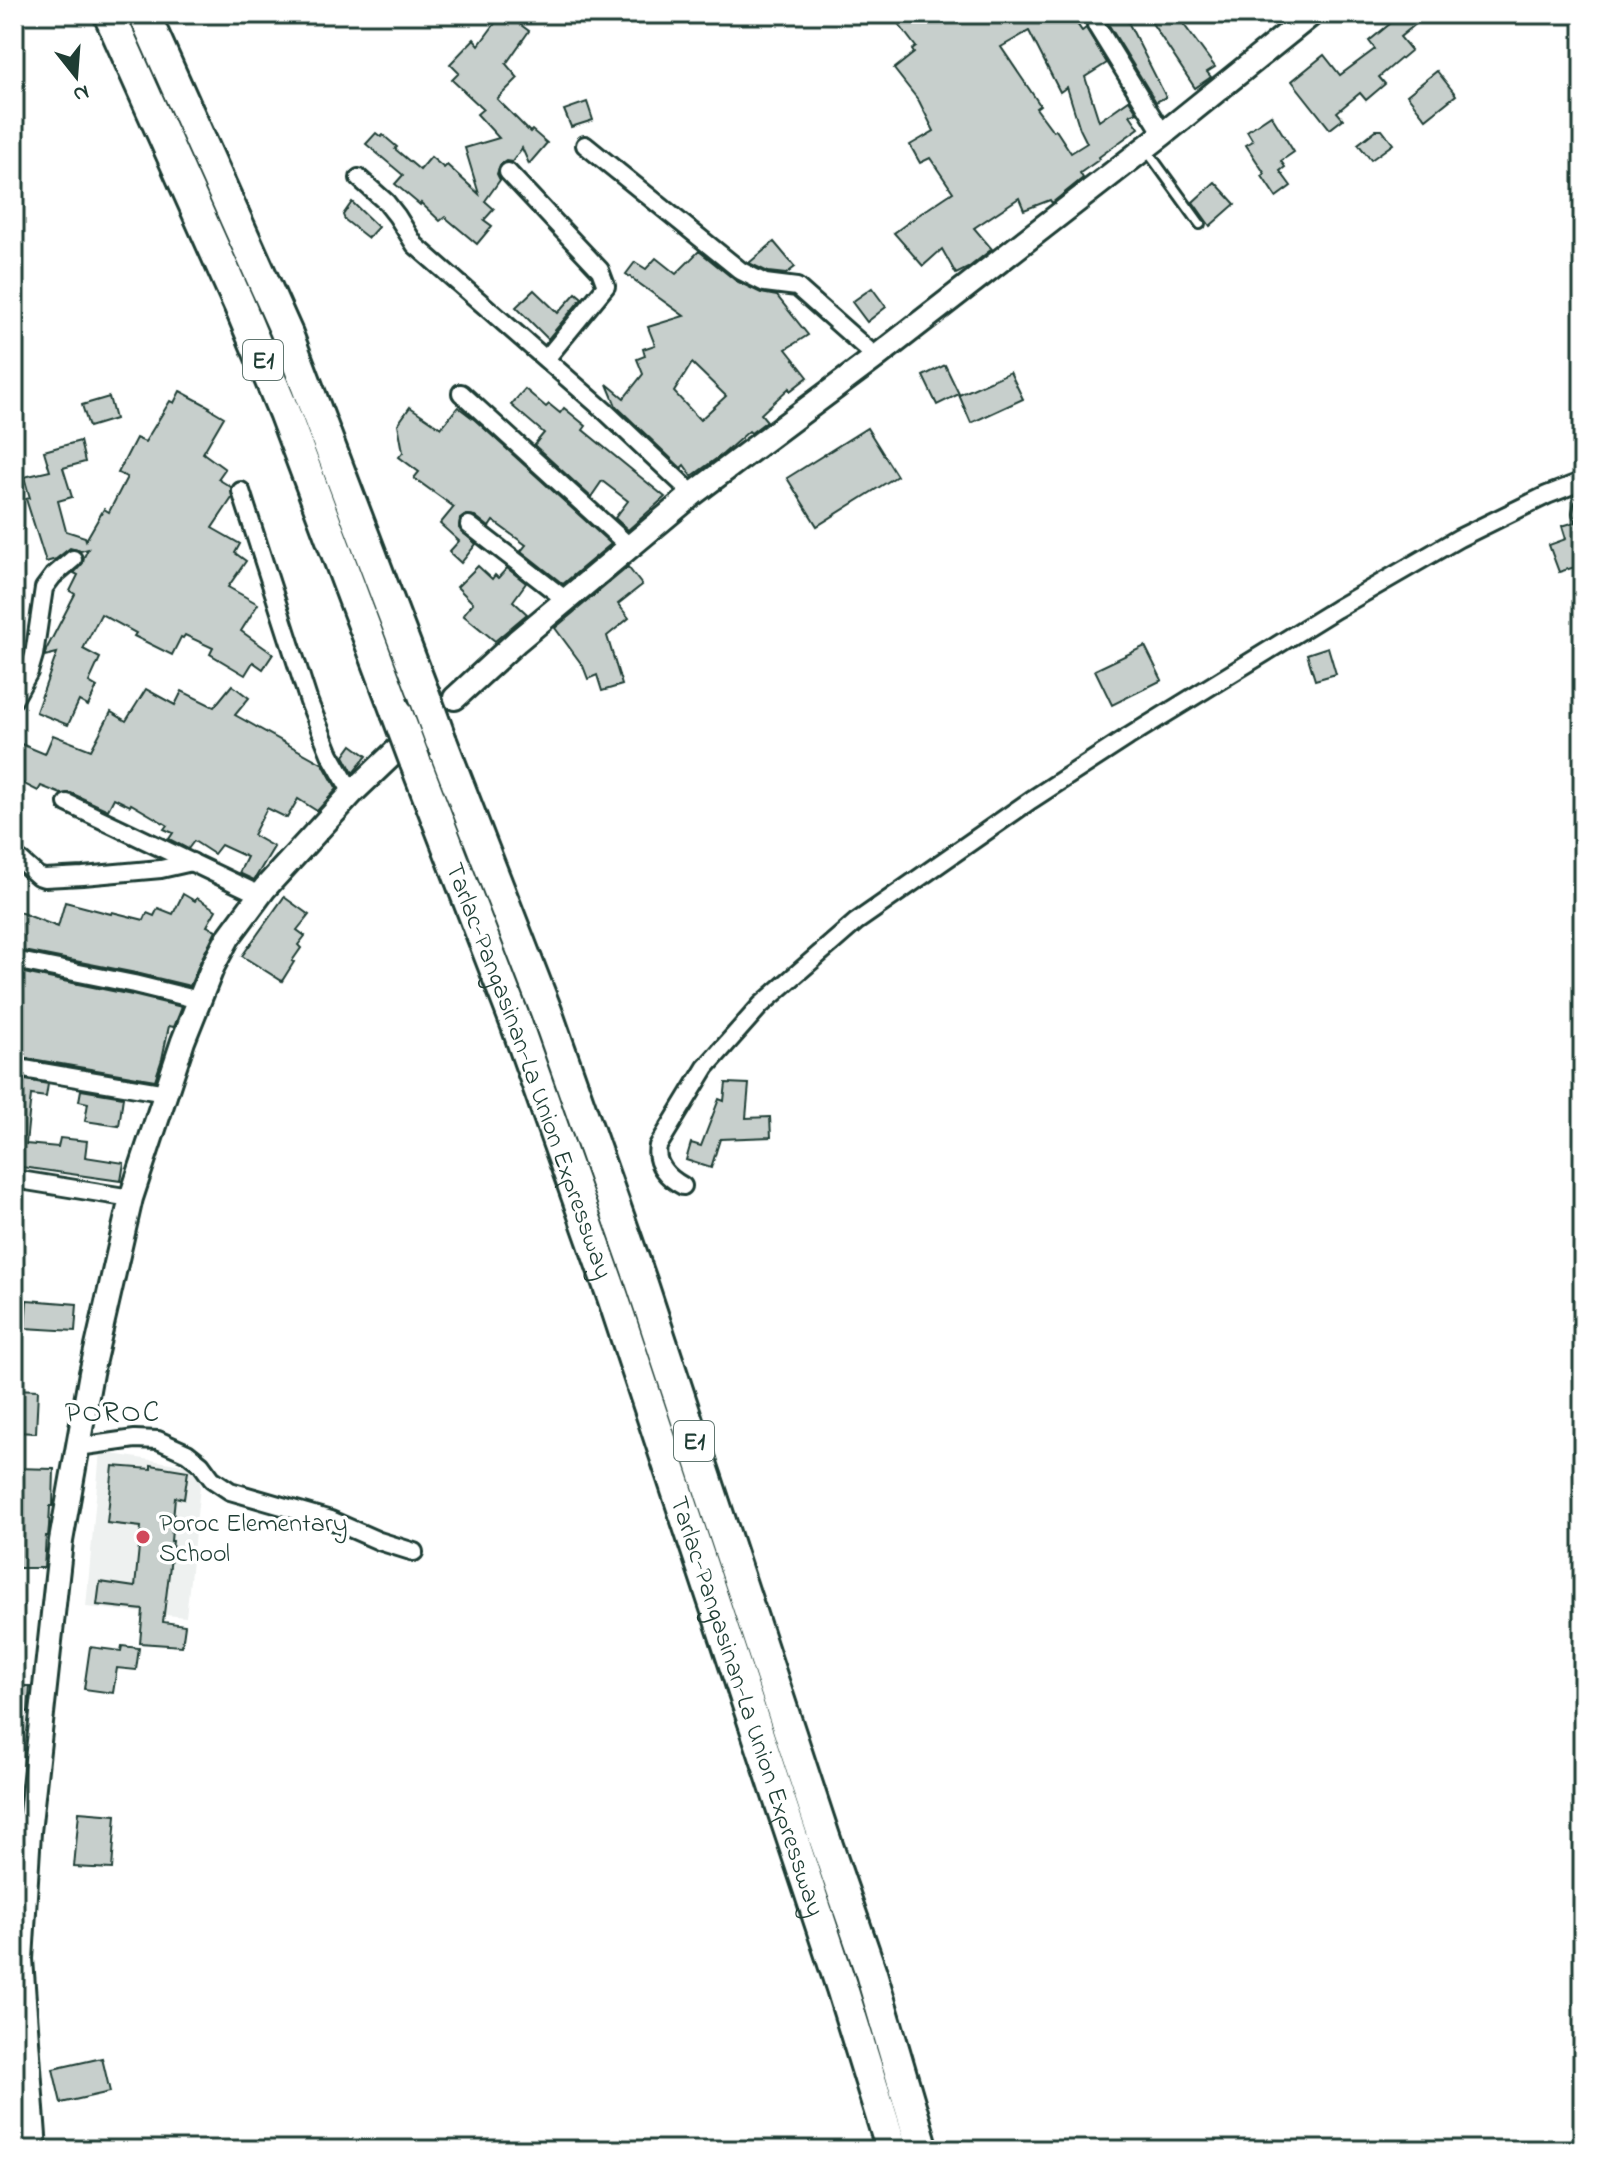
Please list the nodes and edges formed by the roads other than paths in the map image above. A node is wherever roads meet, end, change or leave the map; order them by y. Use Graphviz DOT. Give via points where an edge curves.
graph roads {
  1 [pos="109,14"];
  2 [pos="144,14"];
  3 [pos="1312,14"];
  4 [pos="1096,25"];
  5 [pos="1154,141"];
  6 [pos="585,145"];
  7 [pos="508,172"];
  8 [pos="359,178"];
  9 [pos="1200,224"];
  10 [pos="876,357"];
  11 [pos="546,359"];
  12 [pos="461,393"];
  13 [pos="1583,481"];
  14 [pos="241,491"];
  15 [pos="693,494"];
  16 [pos="469,525"];
  17 [pos="630,547"];
  18 [pos="73,559"];
  19 [pos="566,600"];
  20 [pos="455,698"];
  21 [pos="14,699"];
  22 [pos="406,756"];
  23 [pos="352,793"];
  24 [pos="67,803"];
  25 [pos="21,861"];
  26 [pos="192,862"];
  27 [pos="260,895"];
  28 [pos="14,960"];
  29 [pos="199,1000"];
  30 [pos="18,1068"];
  31 [pos="166,1093"];
  32 [pos="14,1179"];
  33 [pos="683,1186"];
  34 [pos="131,1198"];
  35 [pos="78,1447"];
  36 [pos="414,1552"];
  37 [pos="22,1829"];
  38 [pos="19,1904"];
  39 [pos="22,2090"];
  40 [pos="35,2150"];
  41 [pos="892,2150"];
  42 [pos="923,2150"];
  1 -- 22 [label="highway, Tarlac-Pangasinan-La Union Expressway / E1, bridge" via="279,399 397,713"];
  2 -- 42 [label="highway, Tarlac-Pangasinan-La Union Expressway / E1, bridge" via="287,334 546,1011 871,1973"];
  3 -- 5 [label="street"];
  4 -- 5 [label="street"];
  5 -- 9 [label="lane"];
  5 -- 10 [label="street"];
  6 -- 10 [label="street" via="741,271 765,283 797,287"];
  7 -- 11 [label="street" via="594,263 606,286"];
  8 -- 11 [label="street" via="392,209 415,245"];
  10 -- 15 [label="street"];
  11 -- 15 [label="street"];
  12 -- 17 [label="street"];
  13 -- 33 [label="street" via="1459,538 1336,609 1031,800 856,922 761,1005 706,1067 656,1156"];
  14 -- 23 [label="street" via="309,702"];
  15 -- 17 [label="street"];
  16 -- 19 [label="street"];
  17 -- 19 [label="street"];
  18 -- 21 [label="street" via="44,588 34,655"];
  19 -- 20 [label="street"];
  22 -- 23 [label="street"];
  22 -- 41 [label="highway, Tarlac-Pangasinan-La Union Expressway / E1" via="516,1023 613,1297"];
  23 -- 27 [label="street"];
  24 -- 26 [label="street"];
  25 -- 26 [label="street" via="44,878"];
  26 -- 27 [label="street"];
  27 -- 29 [label="street" via="228,938"];
  28 -- 29 [label="street"];
  29 -- 31 [label="street"];
  30 -- 31 [label="street"];
  31 -- 34 [label="street"];
  32 -- 34 [label="street"];
  34 -- 35 [label="street"];
  35 -- 36 [label="street" via="158,1440 187,1453 230,1491 331,1520"];
  35 -- 37 [label="street"];
  37 -- 38 [label="street"];
  38 -- 39 [label="street"];
  39 -- 40 [label="street"];
}
